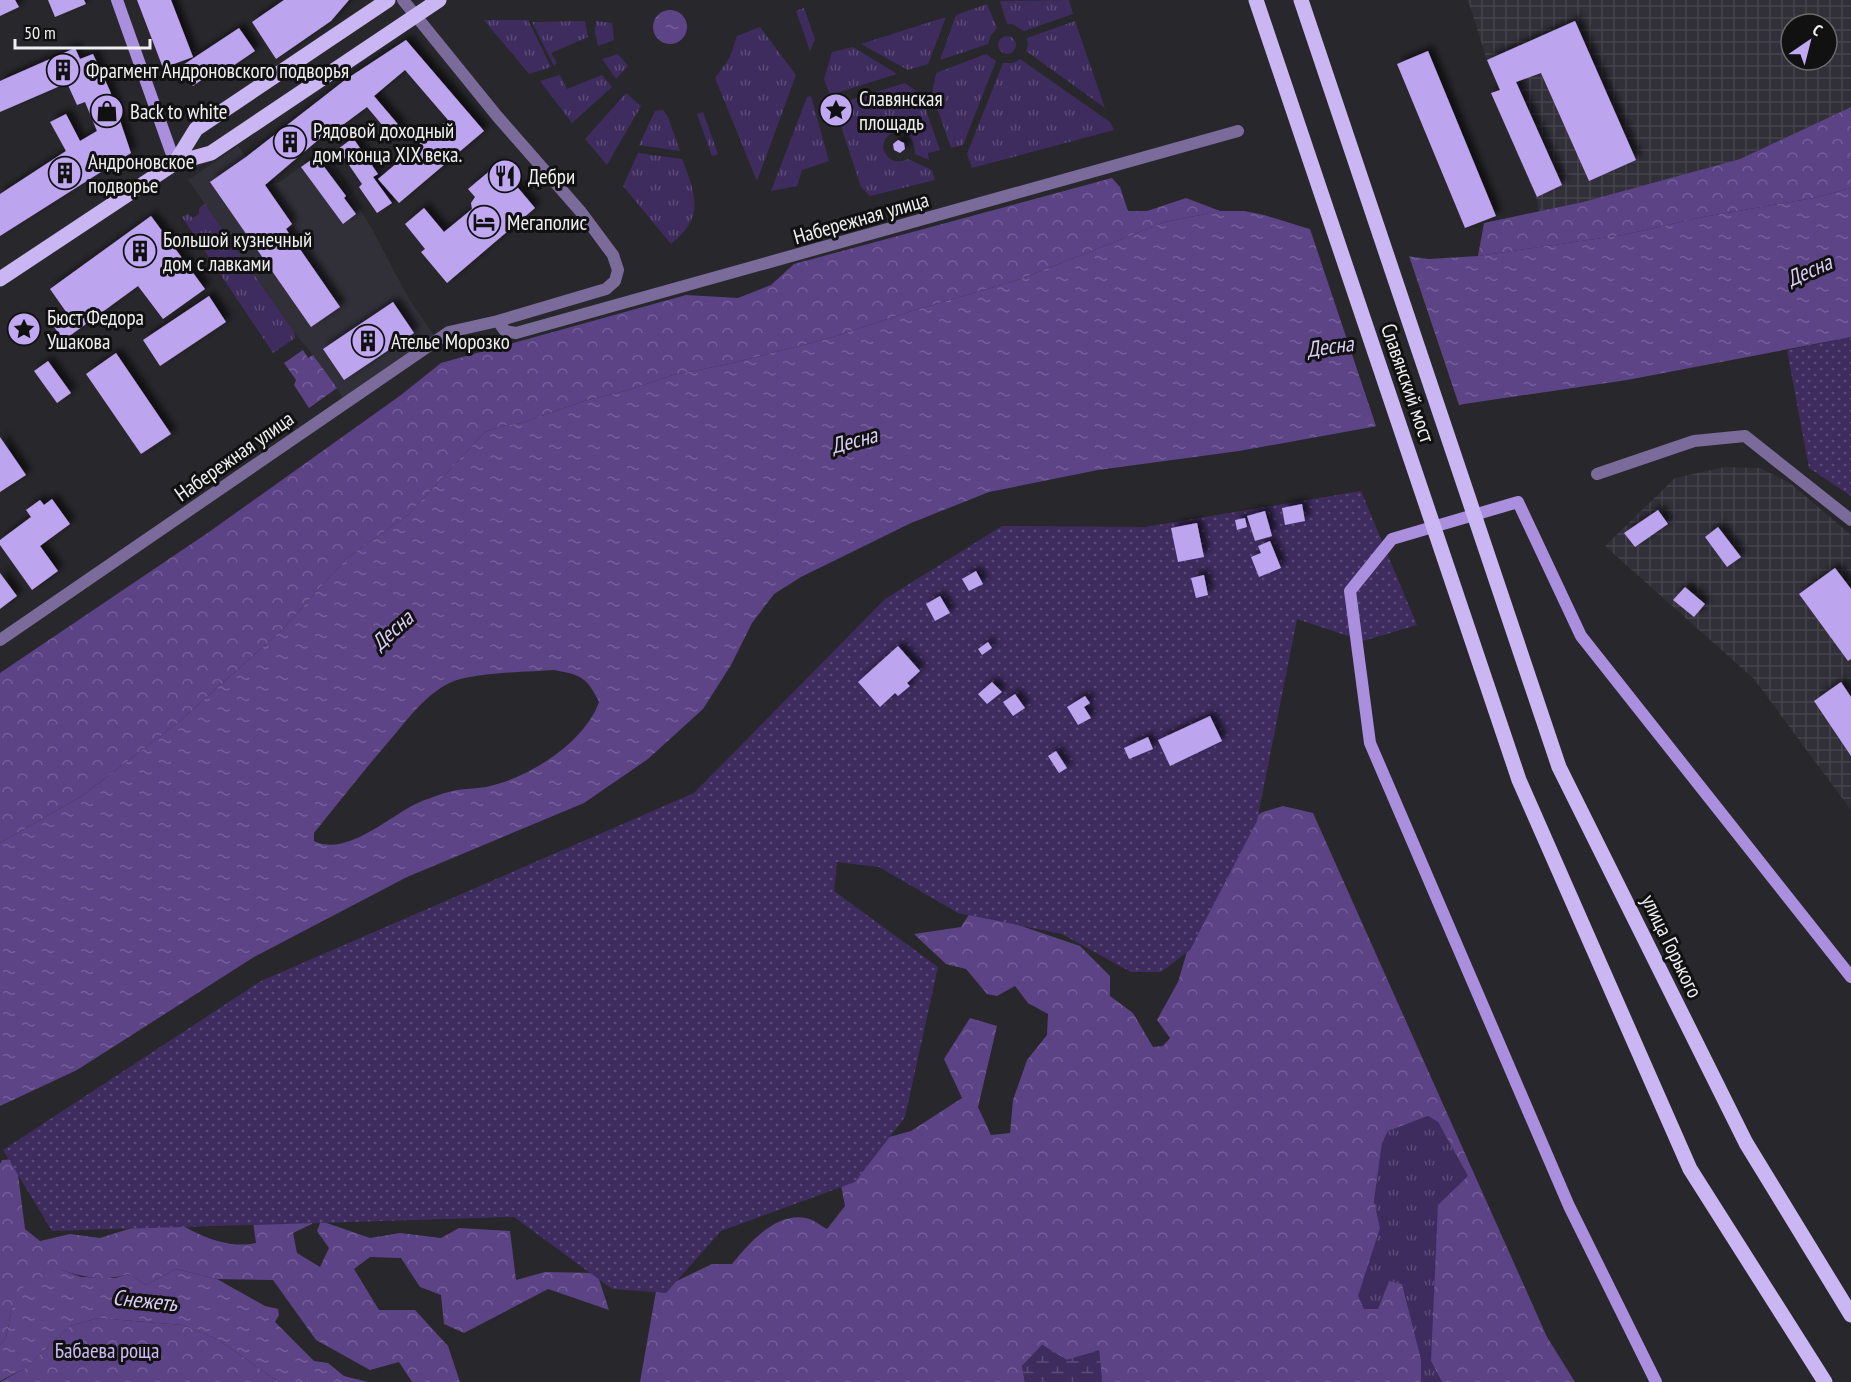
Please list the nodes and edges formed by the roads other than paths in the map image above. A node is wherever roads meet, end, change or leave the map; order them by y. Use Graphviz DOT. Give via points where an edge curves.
graph roads {
  1 [pos="117,0"];
  2 [pos="388,0"];
  3 [pos="403,0"];
  4 [pos="439,0"];
  5 [pos="1256,0"];
  6 [pos="1301,0"];
  7 [pos="415,15"];
  8 [pos="1238,131"];
  9 [pos="175,163"];
  10 [pos="0,279"];
  11 [pos="498,321"];
  12 [pos="1597,474"];
  13 [pos="1851,520"];
  14 [pos="0,640"];
  15 [pos="1559,767"];
  16 [pos="1851,977"];
  17 [pos="1851,1315"];
  18 [pos="1656,1382"];
  19 [pos="1825,1382"];
  1 -- 9 [label="street"];
  2 -- 9 [label="main road" via="196,129"];
  3 -- 7 [label="street"];
  4 -- 7 [label="main road"];
  5 -- 19 [label="main road, Славянский мост" via="1519,780 1690,1169"];
  6 -- 15 [label="main road, Славянский мост"];
  7 -- 9 [label="main road" via="210,153"];
  7 -- 11 [label="street, Набережная улица" via="581,212 613,255 618,270 615,281 606,289"];
  8 -- 11 [label="street, Набережная улица" via="516,333 506,331"];
  9 -- 10 [label="main road"];
  11 -- 14 [label="street, Набережная улица" via="449,332"];
  12 -- 13 [label="street" via="1694,441 1745,436"];
  15 -- 17 [label="main road, улица Горького" via="1746,1143"];
  16 -- 18 [label="street" via="1581,636 1518,502 1392,539 1350,591 1370,743 1569,1206"];
}
